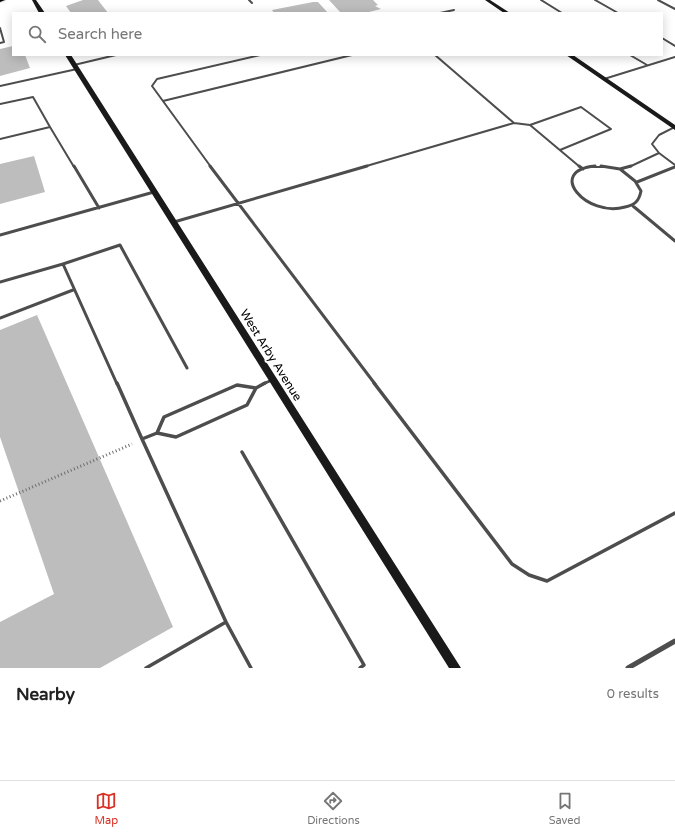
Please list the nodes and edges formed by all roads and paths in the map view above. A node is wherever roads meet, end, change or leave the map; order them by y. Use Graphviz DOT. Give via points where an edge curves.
graph roads {
  1 [pos="34,0"];
  2 [pos="249,0"];
  3 [pos="488,0"];
  4 [pos="541,0"];
  5 [pos="595,0"];
  6 [pos="658,0"];
  7 [pos="252,3"];
  8 [pos="675,9"];
  9 [pos="454,10"];
  10 [pos="41,12"];
  11 [pos="445,12"];
  12 [pos="506,12"];
  13 [pos="560,12"];
  14 [pos="616,12"];
  15 [pos="0,28"];
  16 [pos="663,39"];
  17 [pos="0,43"];
  18 [pos="675,46"];
  19 [pos="69,56"];
  20 [pos="113,56"];
  21 [pos="256,56"];
  22 [pos="348,56"];
  23 [pos="436,56"];
  24 [pos="570,56"];
  25 [pos="632,56"];
  26 [pos="675,57"];
  27 [pos="647,65"];
  28 [pos="75,67"];
  29 [pos="604,79"];
  30 [pos="0,86"];
  31 [pos="164,101"];
  32 [pos="0,104"];
  33 [pos="514,122"];
  34 [pos="530,125"];
  35 [pos="50,127"];
  36 [pos="675,127"];
  37 [pos="0,139"];
  38 [pos="560,150"];
  39 [pos="659,153"];
  40 [pos="675,166"];
  41 [pos="583,168"];
  42 [pos="620,169"];
  43 [pos="637,182"];
  44 [pos="154,192"];
  45 [pos="238,204"];
  46 [pos="633,206"];
  47 [pos="99,208"];
  48 [pos="172,223"];
  49 [pos="0,235"];
  50 [pos="675,241"];
  51 [pos="63,264"];
  52 [pos="0,282"];
  53 [pos="73,290"];
  54 [pos="0,318"];
  55 [pos="187,368"];
  56 [pos="272,380"];
  57 [pos="256,388"];
  58 [pos="156,433"];
  59 [pos="142,439"];
  60 [pos="242,452"];
  61 [pos="0,501"];
  62 [pos="675,513"];
  63 [pos="226,622"];
  64 [pos="675,640"];
  65 [pos="146,668"];
  66 [pos="251,668"];
  67 [pos="360,668"];
  68 [pos="455,668"];
  69 [pos="628,668"];
  1 -- 10 [label="street"];
  2 -- 7 [label="lane"];
  3 -- 12 [label="street"];
  4 -- 13 [label="lane"];
  5 -- 14 [label="lane"];
  6 -- 8 [label="lane"];
  9 -- 11 [label="lane"];
  15 -- 17 [label="lane" via="4,42"];
  16 -- 18 [label="lane"];
  19 -- 28 [label="street, West Arby Avenue"];
  20 -- 28 [label="lane"];
  21 -- 31 [label="lane" via="157,79 152,86"];
  22 -- 31 [label="lane"];
  23 -- 33 [label="lane"];
  24 -- 29 [label="street"];
  25 -- 27 [label="lane"];
  26 -- 27 [label="lane"];
  27 -- 29 [label="lane"];
  28 -- 30 [label="lane"];
  28 -- 44 [label="street, West Arby Avenue"];
  29 -- 36 [label="street"];
  31 -- 45 [label="lane"];
  32 -- 35 [label="lane" via="33,98"];
  33 -- 34 [label="lane"];
  33 -- 45 [label="lane"];
  34 -- 38 [label="lane"];
  34 -- 38 [label="lane" via="581,106 611,129"];
  35 -- 37 [label="lane"];
  35 -- 47 [label="lane"];
  36 -- 39 [label="lane" via="659,135 652,144"];
  38 -- 41 [label="lane"];
  39 -- 40 [label="lane"];
  39 -- 42 [label="lane"];
  40 -- 43 [label="lane"];
  41 -- 42 [label="lane" via="601,166"];
  41 -- 46 [label="lane" via="572,179 575,192 582,199 613,210"];
  42 -- 43 [label="lane"];
  43 -- 46 [label="lane" via="641,195"];
  44 -- 47 [label="lane"];
  44 -- 48 [label="street, West Arby Avenue"];
  45 -- 48 [label="lane"];
  45 -- 62 [label="lane" via="512,564 529,575 547,581"];
  46 -- 50 [label="lane"];
  47 -- 49 [label="lane"];
  48 -- 56 [label="street, West Arby Avenue"];
  51 -- 52 [label="lane"];
  51 -- 53 [label="lane"];
  51 -- 55 [label="lane" via="120,245"];
  53 -- 54 [label="lane"];
  53 -- 59 [label="lane"];
  56 -- 57 [label="lane"];
  56 -- 68 [label="street, West Arby Avenue"];
  57 -- 58 [label="lane" via="237,385 164,417"];
  57 -- 58 [label="lane" via="247,405 176,437"];
  58 -- 59 [label="lane"];
  59 -- 61 [label="path"];
  59 -- 63 [label="lane"];
  60 -- 67 [label="lane" via="364,666"];
  63 -- 65 [label="lane"];
  63 -- 66 [label="lane"];
  64 -- 69 [label="street"];
}
